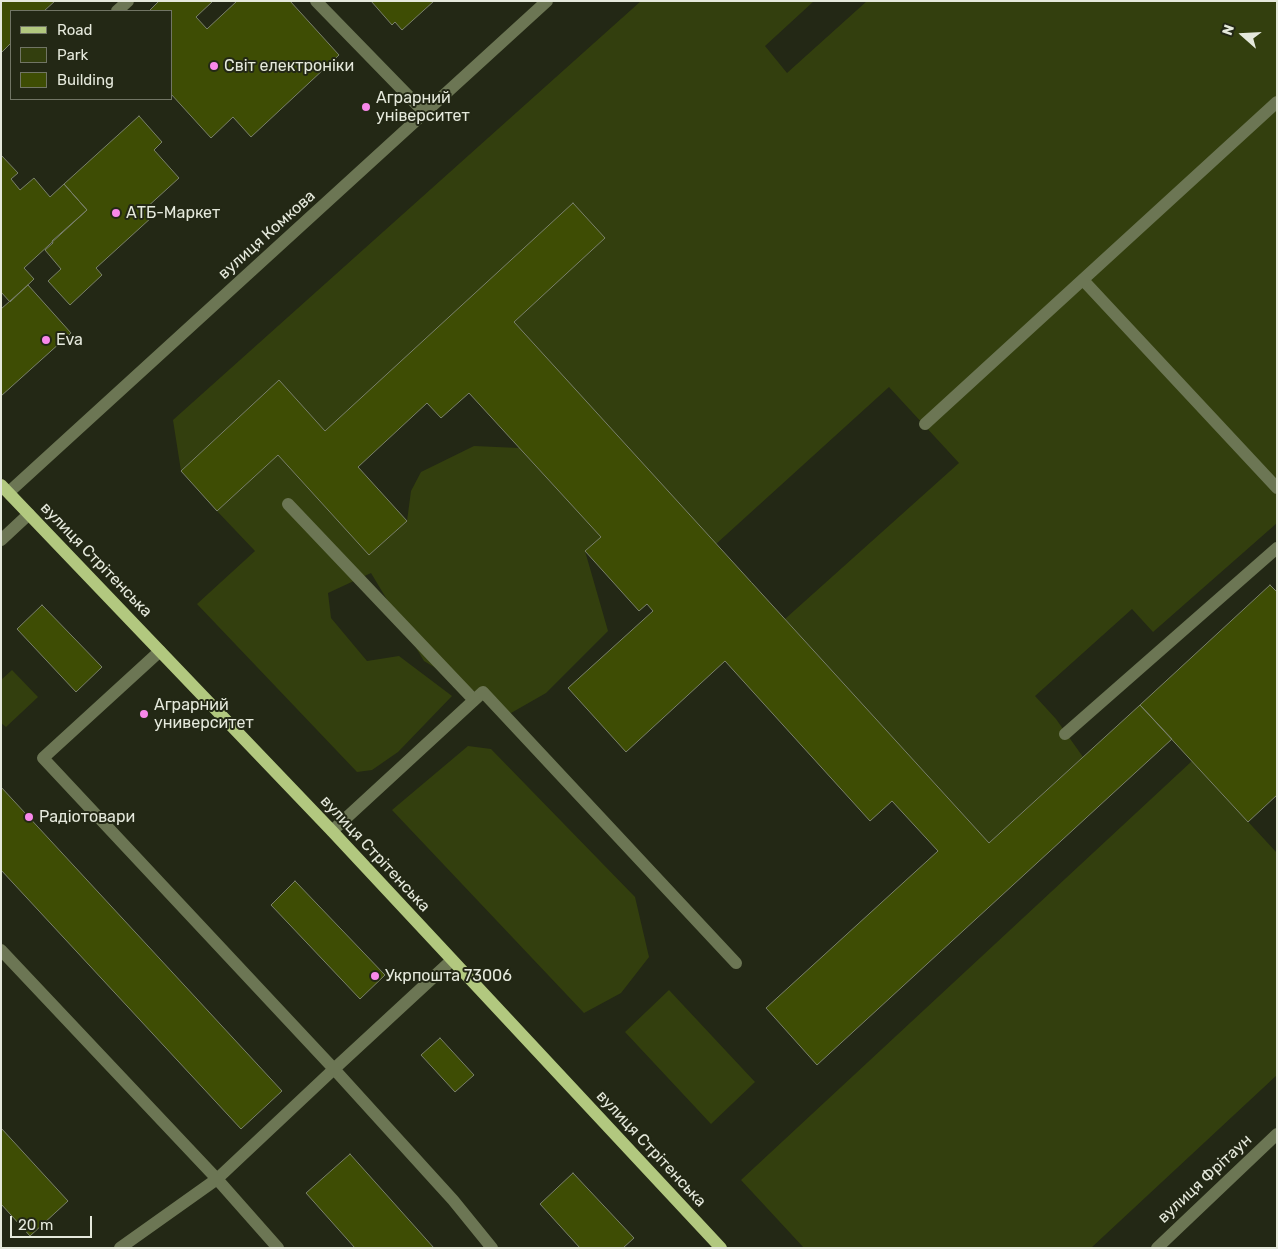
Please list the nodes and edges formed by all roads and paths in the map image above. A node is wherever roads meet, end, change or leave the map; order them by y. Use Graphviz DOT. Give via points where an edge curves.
graph roads {
  1 [pos="128,1"];
  2 [pos="316,1"];
  3 [pos="547,1"];
  4 [pos="118,10"];
  5 [pos="1277,102"];
  6 [pos="425,113"];
  7 [pos="1082,280"];
  8 [pos="925,424"];
  9 [pos="1277,488"];
  10 [pos="5,489"];
  11 [pos="288,504"];
  12 [pos="29,514"];
  13 [pos="1,540"];
  14 [pos="1277,548"];
  15 [pos="160,651"];
  16 [pos="474,700"];
  17 [pos="1065,734"];
  18 [pos="332,832"];
  19 [pos="1,950"];
  20 [pos="452,960"];
  21 [pos="736,963"];
  22 [pos="334,1070"];
  23 [pos="1277,1134"];
  24 [pos="217,1179"];
  25 [pos="120,1248"];
  26 [pos="278,1248"];
  27 [pos="492,1248"];
  28 [pos="721,1248"];
  29 [pos="1156,1248"];
  1 -- 4 [label="street"];
  2 -- 6 [label="street"];
  3 -- 6 [label="street, вулиця Комкова"];
  5 -- 7 [label="street"];
  6 -- 10 [label="street, вулиця Комкова"];
  7 -- 8 [label="street"];
  7 -- 9 [label="street"];
  10 -- 12 [label="main road, вулиця Стрітенська"];
  11 -- 16 [label="street"];
  12 -- 13 [label="street"];
  12 -- 15 [label="main road, вулиця Стрітенська"];
  14 -- 17 [label="street"];
  15 -- 18 [label="main road, вулиця Стрітенська"];
  15 -- 22 [label="street" via="43,758"];
  16 -- 18 [label="street"];
  16 -- 21 [label="street" via="483,692"];
  18 -- 20 [label="main road, вулиця Стрітенська"];
  19 -- 24 [label="street"];
  20 -- 22 [label="street"];
  20 -- 28 [label="main road, вулиця Стрітенська"];
  22 -- 24 [label="street"];
  22 -- 27 [label="street" via="453,1200"];
  23 -- 29 [label="street, вулиця Фрітаун"];
  24 -- 25 [label="street"];
  24 -- 26 [label="street"];
}
